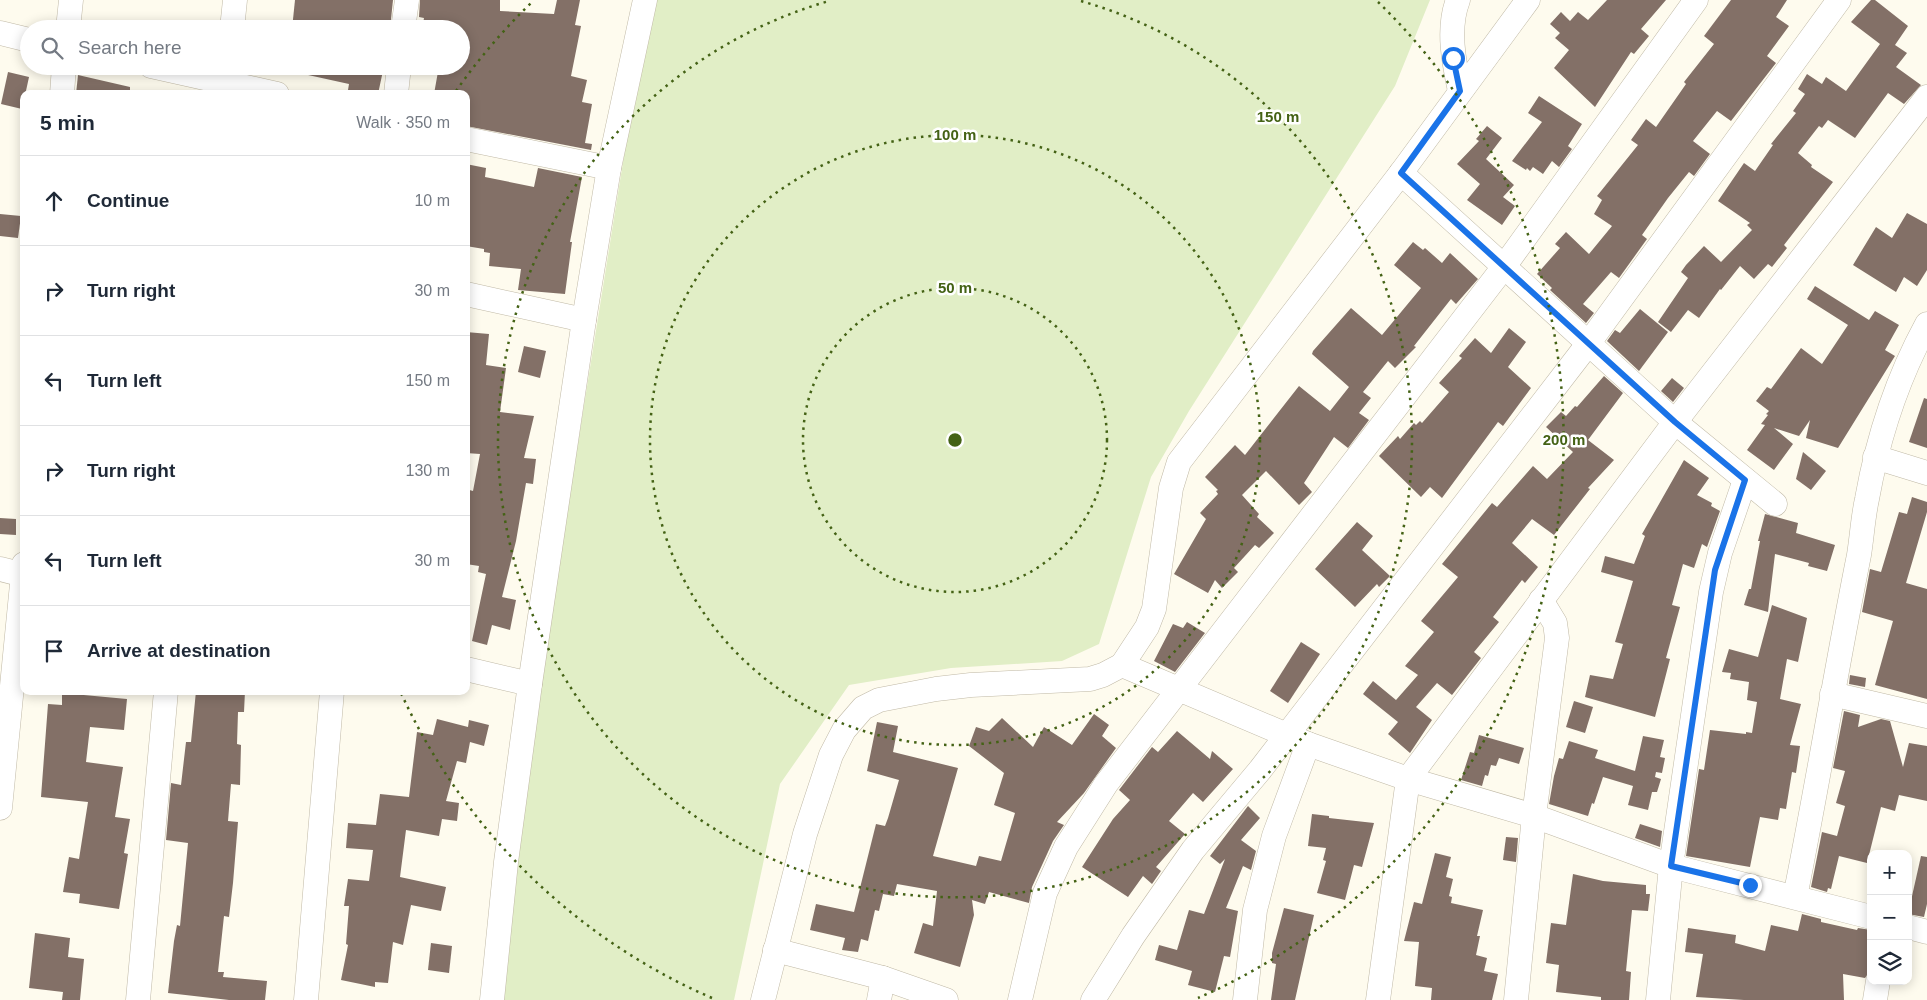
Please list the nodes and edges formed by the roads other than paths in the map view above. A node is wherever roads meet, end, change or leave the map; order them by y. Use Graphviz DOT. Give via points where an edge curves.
graph roads {
  1 [pos="71,0"];
  2 [pos="235,0"];
  3 [pos="406,0"];
  4 [pos="645,0"];
  5 [pos="1458,0"];
  6 [pos="1528,0"];
  7 [pos="1696,0"];
  8 [pos="1839,0"];
  9 [pos="69,20"];
  10 [pos="233,20"];
  11 [pos="404,20"];
  12 [pos="0,33"];
  13 [pos="20,38"];
  14 [pos="63,75"];
  15 [pos="199,75"];
  16 [pos="398,75"];
  17 [pos="226,80"];
  18 [pos="62,90"];
  19 [pos="262,90"];
  20 [pos="396,90"];
  21 [pos="1460,91"];
  22 [pos="1927,98"];
  23 [pos="470,140"];
  24 [pos="609,168"];
  25 [pos="1401,173"];
  26 [pos="1503,268"];
  27 [pos="470,295"];
  28 [pos="584,320"];
  29 [pos="1927,324"];
  30 [pos="1588,344"];
  31 [pos="1675,422"];
  32 [pos="1875,457"];
  33 [pos="1927,473"];
  34 [pos="1745,480"];
  35 [pos="1775,504"];
  36 [pos="0,569"];
  37 [pos="20,571"];
  38 [pos="1541,600"];
  39 [pos="20,602"];
  40 [pos="1122,665"];
  41 [pos="470,670"];
  42 [pos="530,684"];
  43 [pos="1178,690"];
  44 [pos="1832,694"];
  45 [pos="166,695"];
  46 [pos="332,695"];
  47 [pos="1927,716"];
  48 [pos="1284,735"];
  49 [pos="1308,744"];
  50 [pos="1408,779"];
  51 [pos="0,808"];
  52 [pos="1534,816"];
  53 [pos="1671,866"];
  54 [pos="1794,897"];
  55 [pos="1867,916"];
  56 [pos="1912,928"];
  57 [pos="1927,932"];
  58 [pos="775,950"];
  59 [pos="1877,985"];
  60 [pos="881,989"];
  61 [pos="138,1000"];
  62 [pos="306,1000"];
  63 [pos="492,1000"];
  64 [pos="763,1000"];
  65 [pos="946,1000"];
  66 [pos="1020,1000"];
  67 [pos="1093,1000"];
  68 [pos="1245,1000"];
  69 [pos="1378,1000"];
  70 [pos="1516,1000"];
  71 [pos="1658,1000"];
  72 [pos="1875,1000"];
  1 -- 9 [label="street"];
  2 -- 10 [label="street"];
  3 -- 11 [label="street"];
  4 -- 24 [label="street"];
  5 -- 21 [label="street" via="1453,58"];
  6 -- 21 [label="street"];
  7 -- 26 [label="street"];
  8 -- 30 [label="street"];
  12 -- 13 [label="street"];
  14 -- 18 [label="street"];
  15 -- 17 [label="street"];
  16 -- 20 [label="street"];
  17 -- 19 [label="street"];
  21 -- 25 [label="street"];
  22 -- 31 [label="street"];
  23 -- 24 [label="street"];
  24 -- 28 [label="street"];
  25 -- 26 [label="street"];
  25 -- 40 [label="street" via="1179,462 1170,488 1154,609 1147,627"];
  26 -- 30 [label="street"];
  26 -- 43 [label="street"];
  27 -- 28 [label="street"];
  28 -- 42 [label="street"];
  29 -- 32 [label="street" via="1896,392"];
  30 -- 31 [label="street"];
  30 -- 48 [label="street"];
  31 -- 34 [label="street"];
  31 -- 38 [label="street"];
  32 -- 33 [label="street"];
  32 -- 44 [label="street"];
  34 -- 35 [label="street"];
  34 -- 53 [label="street" via="1715,570"];
  36 -- 37 [label="street"];
  38 -- 50 [label="street"];
  38 -- 52 [label="street" via="1555,623 1557,638"];
  39 -- 51 [label="street"];
  40 -- 43 [label="street"];
  40 -- 58 [label="street" via="1090,679 945,688 879,700 863,708 844,730 831,755 805,834"];
  41 -- 42 [label="street"];
  42 -- 63 [label="street" via="506,862"];
  43 -- 48 [label="street"];
  43 -- 66 [label="street" via="1106,784 1066,848 1045,893"];
  44 -- 47 [label="street"];
  44 -- 54 [label="street"];
  45 -- 61 [label="street"];
  46 -- 62 [label="street"];
  48 -- 49 [label="street"];
  48 -- 67 [label="street" via="1260,770 1193,850"];
  49 -- 50 [label="street"];
  49 -- 68 [label="street" via="1274,836 1255,910"];
  50 -- 52 [label="street"];
  50 -- 69 [label="street"];
  52 -- 53 [label="street"];
  52 -- 70 [label="street"];
  53 -- 54 [label="street"];
  53 -- 71 [label="street"];
  54 -- 55 [label="street"];
  56 -- 57 [label="street"];
  58 -- 60 [label="street"];
  58 -- 64 [label="street"];
  59 -- 72 [label="street"];
  60 -- 65 [label="street"];
}
